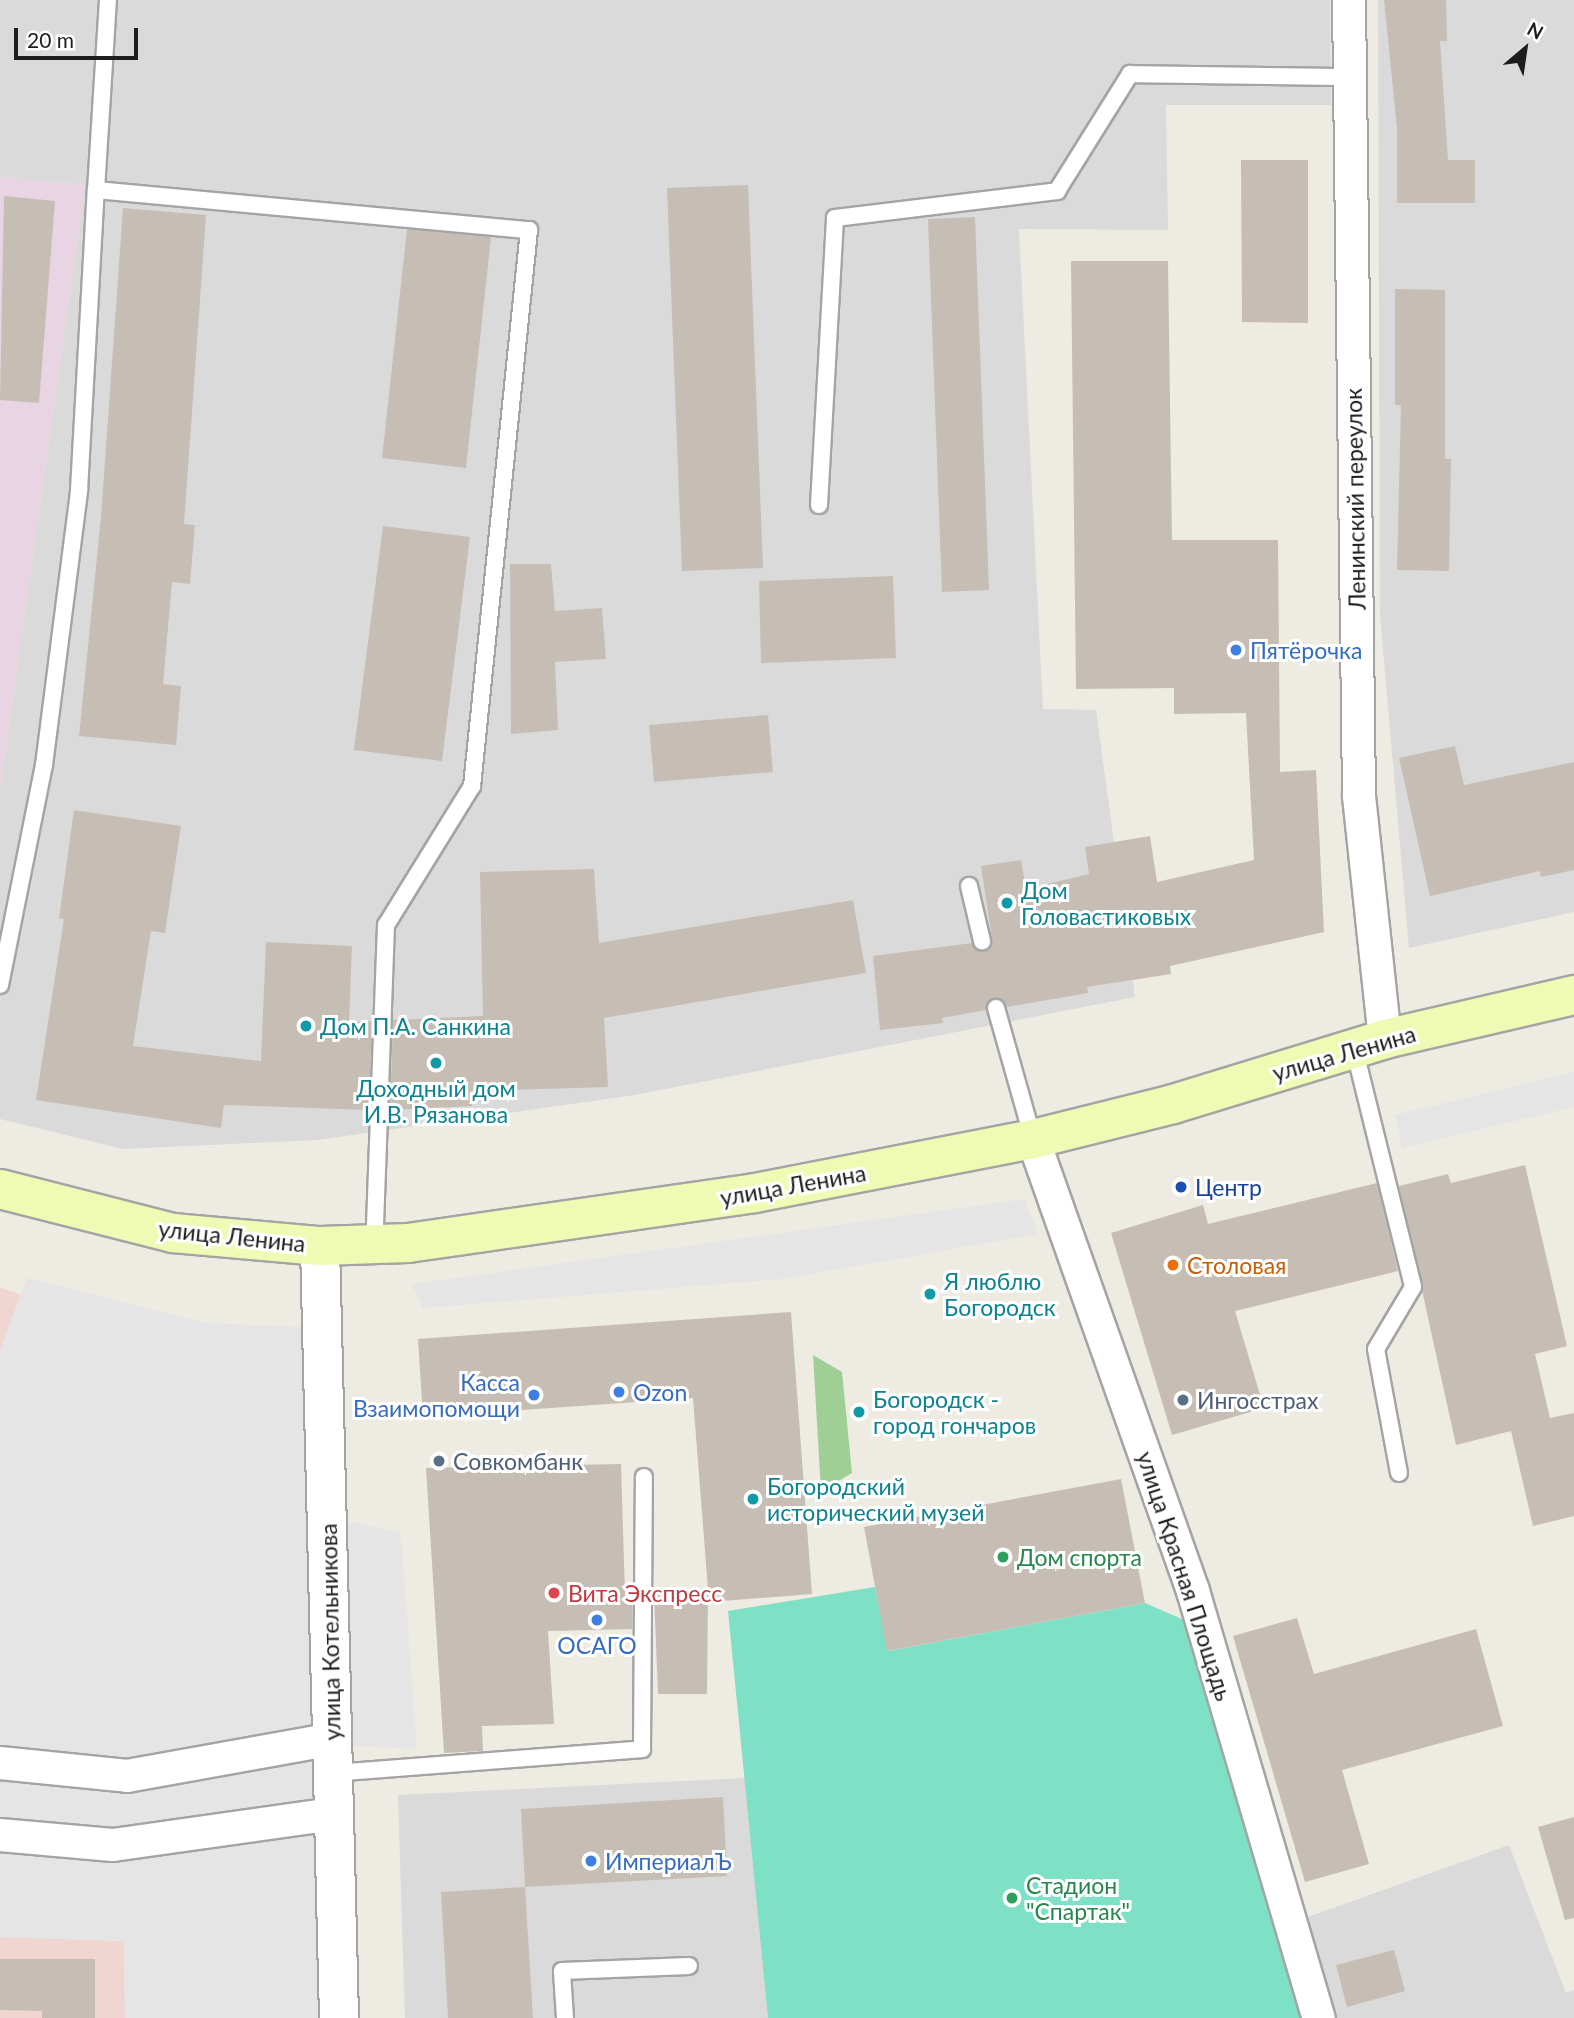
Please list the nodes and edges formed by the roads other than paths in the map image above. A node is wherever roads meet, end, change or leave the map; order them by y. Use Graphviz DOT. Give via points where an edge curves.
graph roads {
  1 [pos="108,0"];
  2 [pos="1349,0"];
  3 [pos="1350,77"];
  4 [pos="96,190"];
  5 [pos="819,505"];
  6 [pos="969,886"];
  7 [pos="982,941"];
  8 [pos="0,985"];
  9 [pos="1574,995"];
  10 [pos="996,1008"];
  11 [pos="1370,1043"];
  12 [pos="1033,1139"];
  13 [pos="0,1189"];
  14 [pos="320,1246"];
  15 [pos="374,1246"];
  16 [pos="1399,1473"];
  17 [pos="644,1477"];
  18 [pos="332,1756"];
  19 [pos="0,1763"];
  20 [pos="334,1814"];
  21 [pos="0,1835"];
  22 [pos="689,1966"];
  23 [pos="339,2018"];
  24 [pos="565,2018"];
  25 [pos="1319,2018"];
  1 -- 4 [label="lane"];
  2 -- 3 [label="street, Ленинский переулок"];
  3 -- 5 [label="lane" via="1130,74 1057,191 835,218"];
  3 -- 11 [label="street, Ленинский переулок" via="1359,796"];
  4 -- 8 [label="lane" via="79,489 44,765"];
  4 -- 15 [label="lane" via="529,230 472,786 386,925"];
  6 -- 7 [label="lane"];
  9 -- 11 [label="main road, улица Ленина"];
  10 -- 12 [label="lane"];
  11 -- 12 [label="main road, улица Ленина" via="1173,1104"];
  11 -- 16 [label="lane" via="1413,1287 1376,1349"];
  12 -- 15 [label="main road, улица Ленина" via="755,1193"];
  12 -- 25 [label="street, улица Красная Площадь" via="1193,1591"];
  13 -- 14 [label="main road, улица Ленина" via="173,1233"];
  14 -- 15 [label="main road, улица Ленина"];
  14 -- 18 [label="street, улица Котельникова"];
  17 -- 18 [label="lane" via="642,1749"];
  18 -- 19 [label="street" via="127,1776"];
  18 -- 20 [label="street, улица Котельникова"];
  20 -- 21 [label="street" via="113,1845"];
  20 -- 23 [label="street, улица Котельникова"];
  22 -- 24 [label="lane" via="562,1971"];
}
